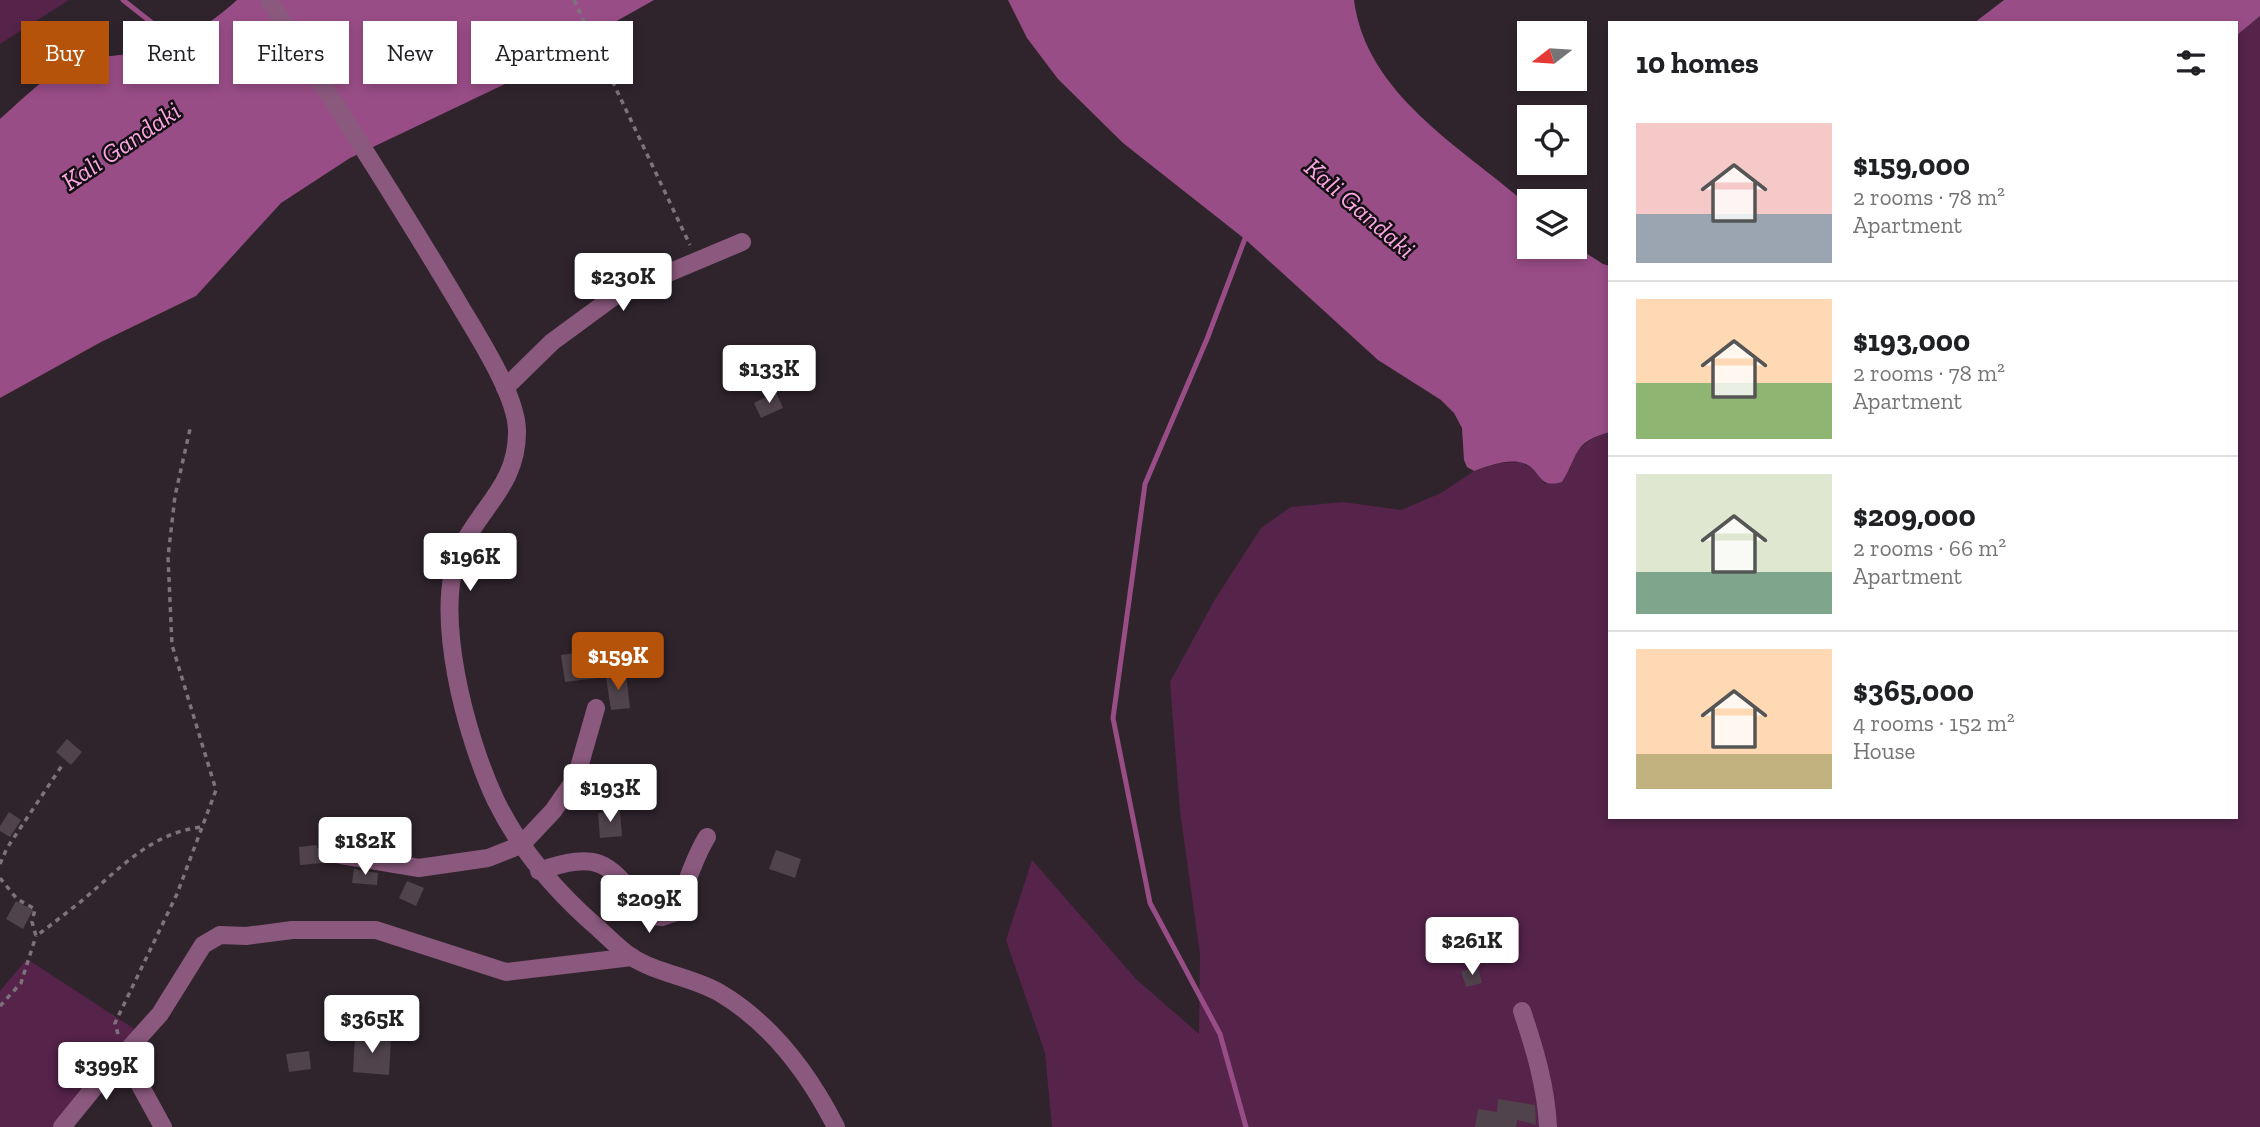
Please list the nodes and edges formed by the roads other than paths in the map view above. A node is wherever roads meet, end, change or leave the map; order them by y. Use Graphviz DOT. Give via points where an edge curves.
graph roads {
  1 [pos="269,0"];
  2 [pos="742,242"];
  3 [pos="505,388"];
  4 [pos="596,708"];
  5 [pos="707,837"];
  6 [pos="521,845"];
  7 [pos="341,855"];
  8 [pos="539,871"];
  9 [pos="632,957"];
  10 [pos="1522,1011"];
  11 [pos="124,1056"];
  12 [pos="62,1127"];
  13 [pos="163,1127"];
  14 [pos="836,1127"];
  15 [pos="1548,1127"];
  1 -- 3 [label="street" via="398,201"];
  2 -- 3 [label="street" via="615,295 552,342"];
  3 -- 6 [label="street" via="517,426 515,462 502,489 461,547 449,615 457,680 470,729 495,799"];
  4 -- 6 [label="street" via="576,778"];
  5 -- 8 [label="street" via="674,913 662,917 651,916 624,879 602,864 566,862"];
  6 -- 7 [label="street" via="488,858 419,868"];
  6 -- 8 [label="street"];
  8 -- 9 [label="street"];
  9 -- 11 [label="street" via="506,972 376,930 220,935 203,945 160,1014"];
  9 -- 14 [label="street" via="719,993 765,1027 819,1093"];
  10 -- 15 [label="street" via="1540,1062"];
  11 -- 12 [label="street"];
  11 -- 13 [label="street"];
}
